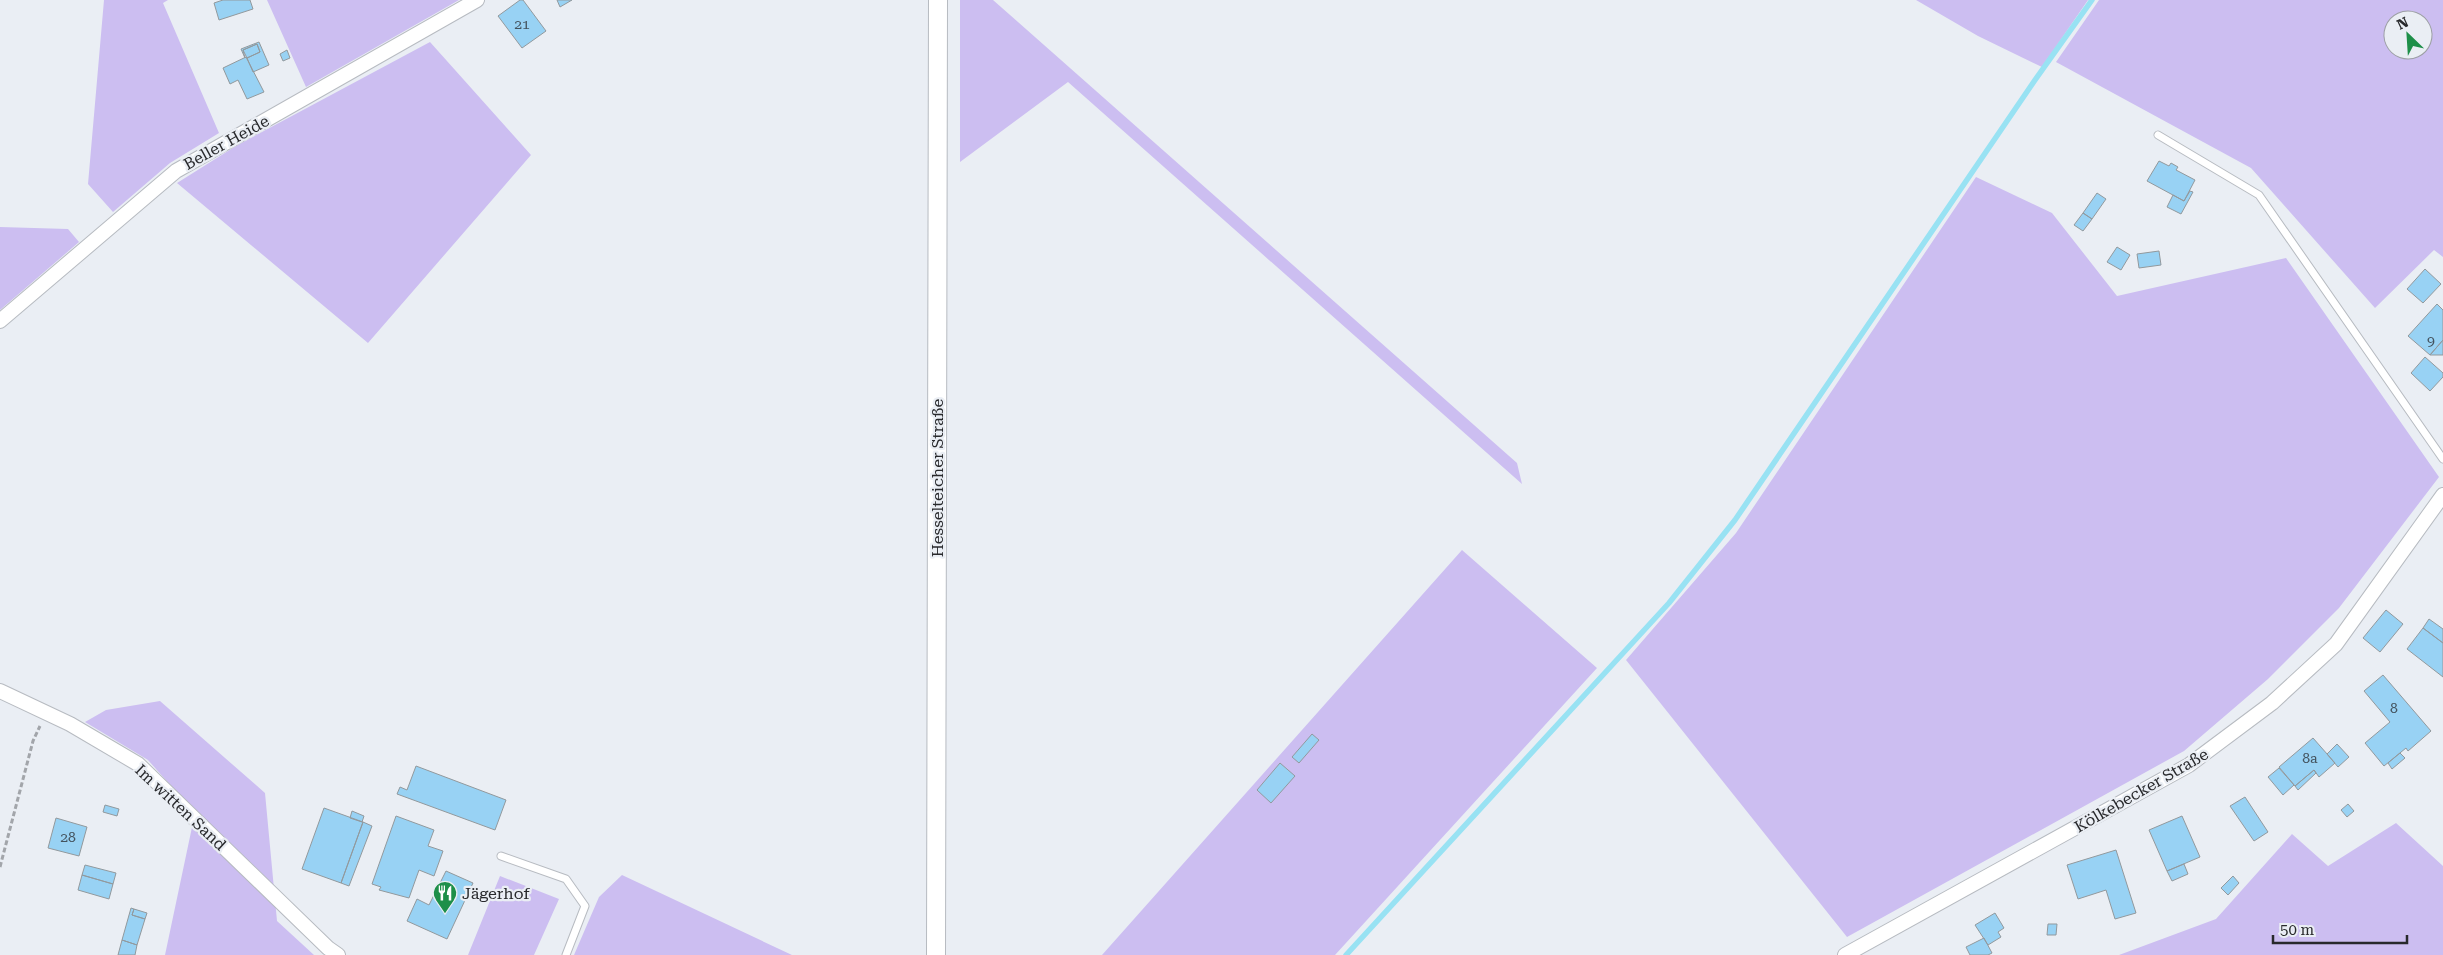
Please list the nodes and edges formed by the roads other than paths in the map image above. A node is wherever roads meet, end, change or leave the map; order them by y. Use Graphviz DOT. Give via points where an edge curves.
graph roads {
  1 [pos="477,0"];
  2 [pos="938,0"];
  3 [pos="2158,135"];
  4 [pos="0,321"];
  5 [pos="2443,459"];
  6 [pos="2443,494"];
  7 [pos="0,691"];
  8 [pos="501,856"];
  9 [pos="338,955"];
  10 [pos="566,955"];
  11 [pos="936,955"];
  12 [pos="1845,955"];
  1 -- 4 [label="street, Beller Heide" via="176,171"];
  2 -- 11 [label="street, Hesselteicher Straße"];
  3 -- 5 [label="lane" via="2259,195"];
  6 -- 12 [label="street, Kölkebecker Straße" via="2336,644 2272,703 2189,765"];
  7 -- 9 [label="street, Im witten Sand" via="70,724 138,764"];
  8 -- 10 [label="lane" via="566,879 585,906"];
}
